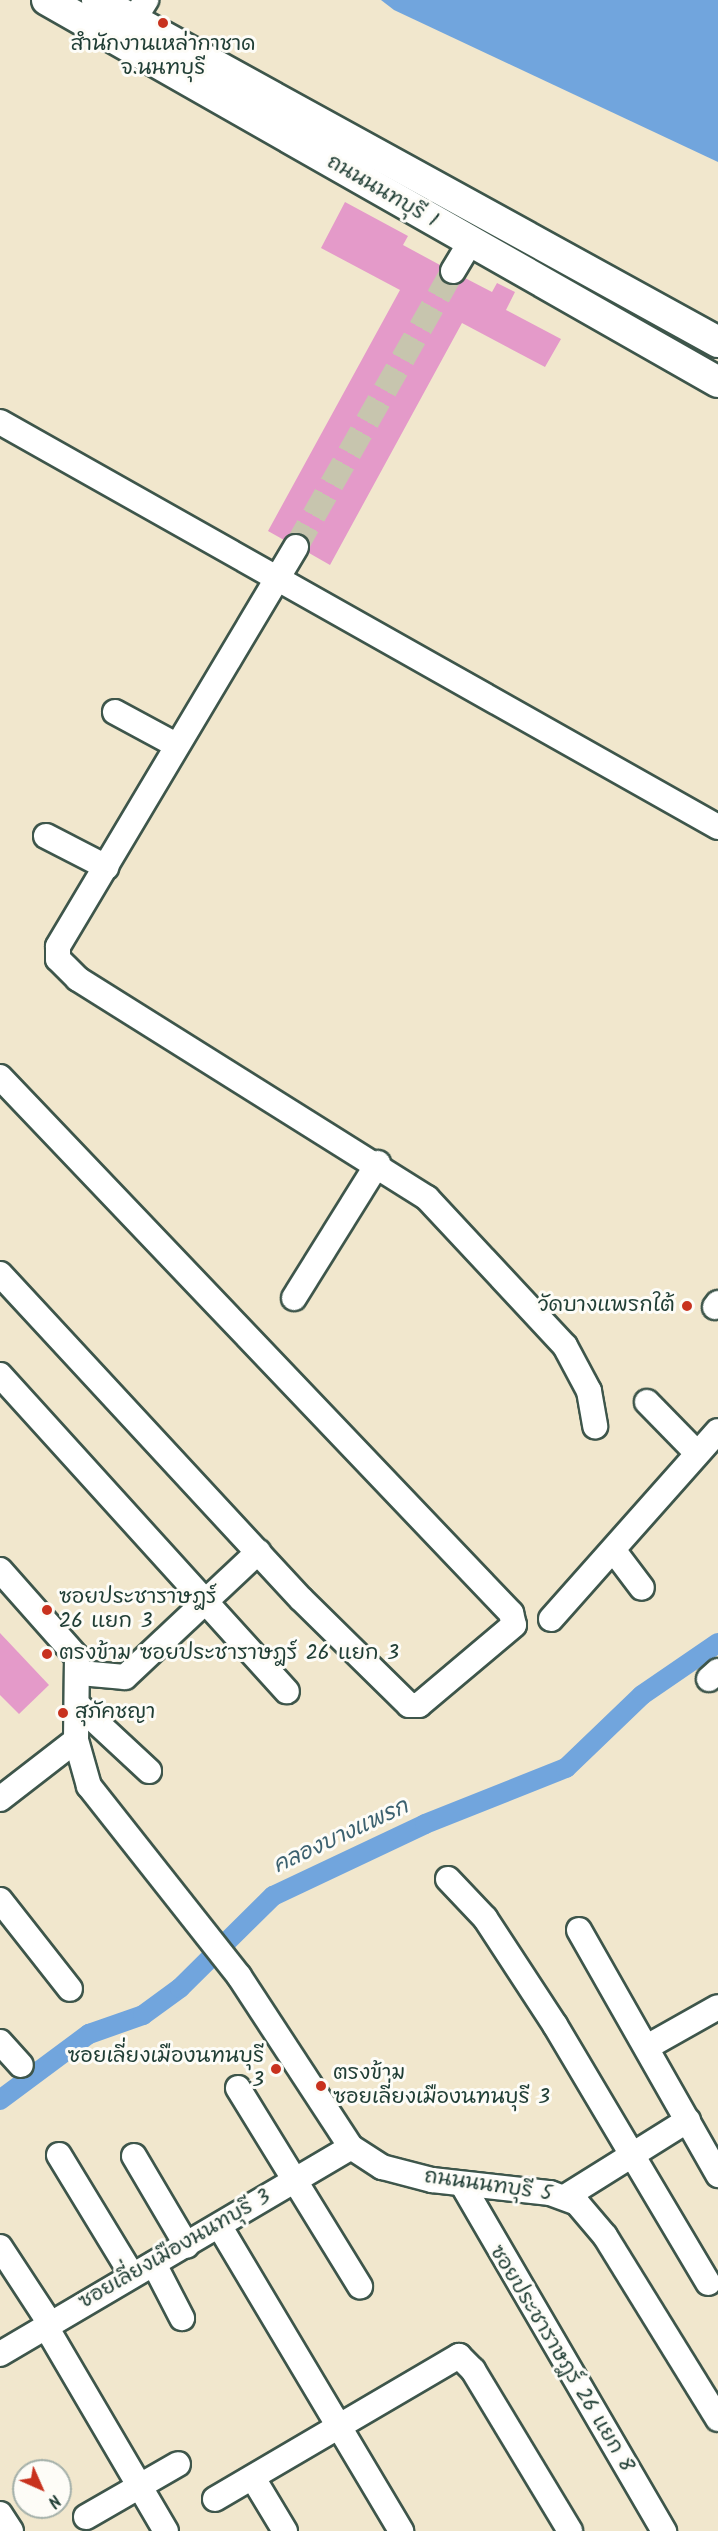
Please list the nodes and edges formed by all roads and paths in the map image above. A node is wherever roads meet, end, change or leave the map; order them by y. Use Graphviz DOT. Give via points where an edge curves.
graph roads {
  1 [pos="47,0"];
  2 [pos="97,0"];
  3 [pos="140,10"];
  4 [pos="470,243"];
  5 [pos="453,271"];
  6 [pos="718,342"];
  7 [pos="718,382"];
  8 [pos="0,422"];
  9 [pos="296,547"];
  10 [pos="278,579"];
  11 [pos="115,712"];
  12 [pos="176,745"];
  13 [pos="718,827"];
  14 [pos="46,836"];
  15 [pos="106,867"];
  16 [pos="0,1077"];
  17 [pos="378,1163"];
  18 [pos="0,1274"];
  19 [pos="294,1298"];
  20 [pos="0,1375"];
  21 [pos="647,1402"];
  22 [pos="595,1426"];
  23 [pos="718,1431"];
  24 [pos="697,1454"];
  25 [pos="614,1551"];
  26 [pos="258,1552"];
  27 [pos="0,1570"];
  28 [pos="642,1588"];
  29 [pos="209,1599"];
  30 [pos="551,1619"];
  31 [pos="80,1673"];
  32 [pos="287,1691"];
  33 [pos="78,1705"];
  34 [pos="76,1740"];
  35 [pos="149,1770"];
  36 [pos="0,1799"];
  37 [pos="448,1879"];
  38 [pos="0,1900"];
  39 [pos="579,1930"];
  40 [pos="70,1989"];
  41 [pos="718,2007"];
  42 [pos="0,2042"];
  43 [pos="647,2047"];
  44 [pos="21,2066"];
  45 [pos="238,2088"];
  46 [pos="688,2120"];
  47 [pos="351,2147"];
  48 [pos="631,2153"];
  49 [pos="58,2155"];
  50 [pos="134,2156"];
  51 [pos="718,2175"];
  52 [pos="296,2179"];
  53 [pos="462,2184"];
  54 [pos="566,2197"];
  55 [pos="220,2227"];
  56 [pos="187,2246"];
  57 [pos="0,2247"];
  58 [pos="154,2264"];
  59 [pos="132,2276"];
  60 [pos="708,2283"];
  61 [pos="360,2286"];
  62 [pos="182,2318"];
  63 [pos="47,2324"];
  64 [pos="0,2354"];
  65 [pos="718,2420"];
  66 [pos="338,2427"];
  67 [pos="178,2464"];
  68 [pos="253,2478"];
  69 [pos="140,2486"];
  70 [pos="215,2499"];
  71 [pos="0,2514"];
  72 [pos="86,2517"];
  73 [pos="10,2531"];
  74 [pos="166,2531"];
  75 [pos="285,2531"];
  76 [pos="401,2531"];
  77 [pos="570,2531"];
  78 [pos="664,2531"];
  1 -- 4 [label="main road, ถนนนนทบุรี 1"];
  2 -- 3 [label="main road, ถนนนนทบุรี 1"];
  3 -- 6 [label="main road, ถนนนนทบุรี 1"];
  4 -- 5 [label="street"];
  4 -- 7 [label="main road, ถนนนนทบุรี 1"];
  8 -- 10 [label="street"];
  9 -- 10 [label="street"];
  10 -- 12 [label="street"];
  10 -- 13 [label="street"];
  11 -- 12 [label="street"];
  12 -- 15 [label="street"];
  14 -- 15 [label="street"];
  15 -- 17 [label="street" via="58,947 61,964"];
  16 -- 26 [label="street" via="511,1613 514,1625 419,1705 409,1705"];
  17 -- 19 [label="street"];
  17 -- 22 [label="street" via="427,1198 565,1346 589,1391"];
  18 -- 26 [label="street"];
  20 -- 29 [label="street"];
  21 -- 24 [label="street"];
  23 -- 24 [label="street"];
  24 -- 25 [label="street"];
  25 -- 28 [label="street"];
  25 -- 30 [label="street"];
  26 -- 29 [label="street"];
  27 -- 31 [label="street" via="71,1646"];
  29 -- 31 [label="street" via="125,1677"];
  29 -- 32 [label="street"];
  31 -- 33 [label="street, ถนนนนทบุรี 5"];
  33 -- 34 [label="street, ถนนนนทบุรี 5"];
  33 -- 35 [label="street"];
  34 -- 36 [label="street"];
  34 -- 47 [label="street, ถนนนนทบุรี 5" via="88,1786 210,1936"];
  37 -- 48 [label="street" via="485,1918"];
  38 -- 40 [label="street"];
  39 -- 43 [label="street"];
  41 -- 43 [label="street"];
  42 -- 44 [label="street"];
  43 -- 46 [label="street"];
  45 -- 52 [label="street"];
  46 -- 48 [label="street"];
  46 -- 51 [label="street"];
  47 -- 52 [label="street, ซอยเลี่ยงเมืองนนทบุรี 3"];
  47 -- 53 [label="street, ถนนนนทบุรี 5" via="382,2168"];
  48 -- 54 [label="street"];
  48 -- 60 [label="street"];
  49 -- 59 [label="street"];
  50 -- 56 [label="street"];
  52 -- 55 [label="street, ซอยเลี่ยงเมืองนนทบุรี 3"];
  52 -- 61 [label="street"];
  53 -- 54 [label="street, ถนนนนทบุรี 5"];
  53 -- 78 [label="street, ซอยประชาราษฎร์ 26 แยก 8"];
  54 -- 65 [label="street, ถนนนนทบุรี 5" via="605,2236"];
  55 -- 56 [label="street, ซอยเลี่ยงเมืองนนทบุรี 3"];
  55 -- 66 [label="street"];
  56 -- 58 [label="street, ซอยเลี่ยงเมืองนนทบุรี 3"];
  57 -- 63 [label="street"];
  58 -- 59 [label="street, ซอยเลี่ยงเมืองนนทบุรี 3"];
  58 -- 62 [label="street"];
  59 -- 63 [label="street, ซอยเลี่ยงเมืองนนทบุรี 3"];
  63 -- 64 [label="street, ซอยเลี่ยงเมืองนนทบุรี 3"];
  63 -- 69 [label="street"];
  66 -- 68 [label="street"];
  66 -- 76 [label="street"];
  66 -- 77 [label="street" via="459,2356 473,2370"];
  67 -- 69 [label="street"];
  68 -- 70 [label="street"];
  68 -- 75 [label="street"];
  69 -- 72 [label="street"];
  69 -- 74 [label="street"];
  71 -- 73 [label="street"];
}
